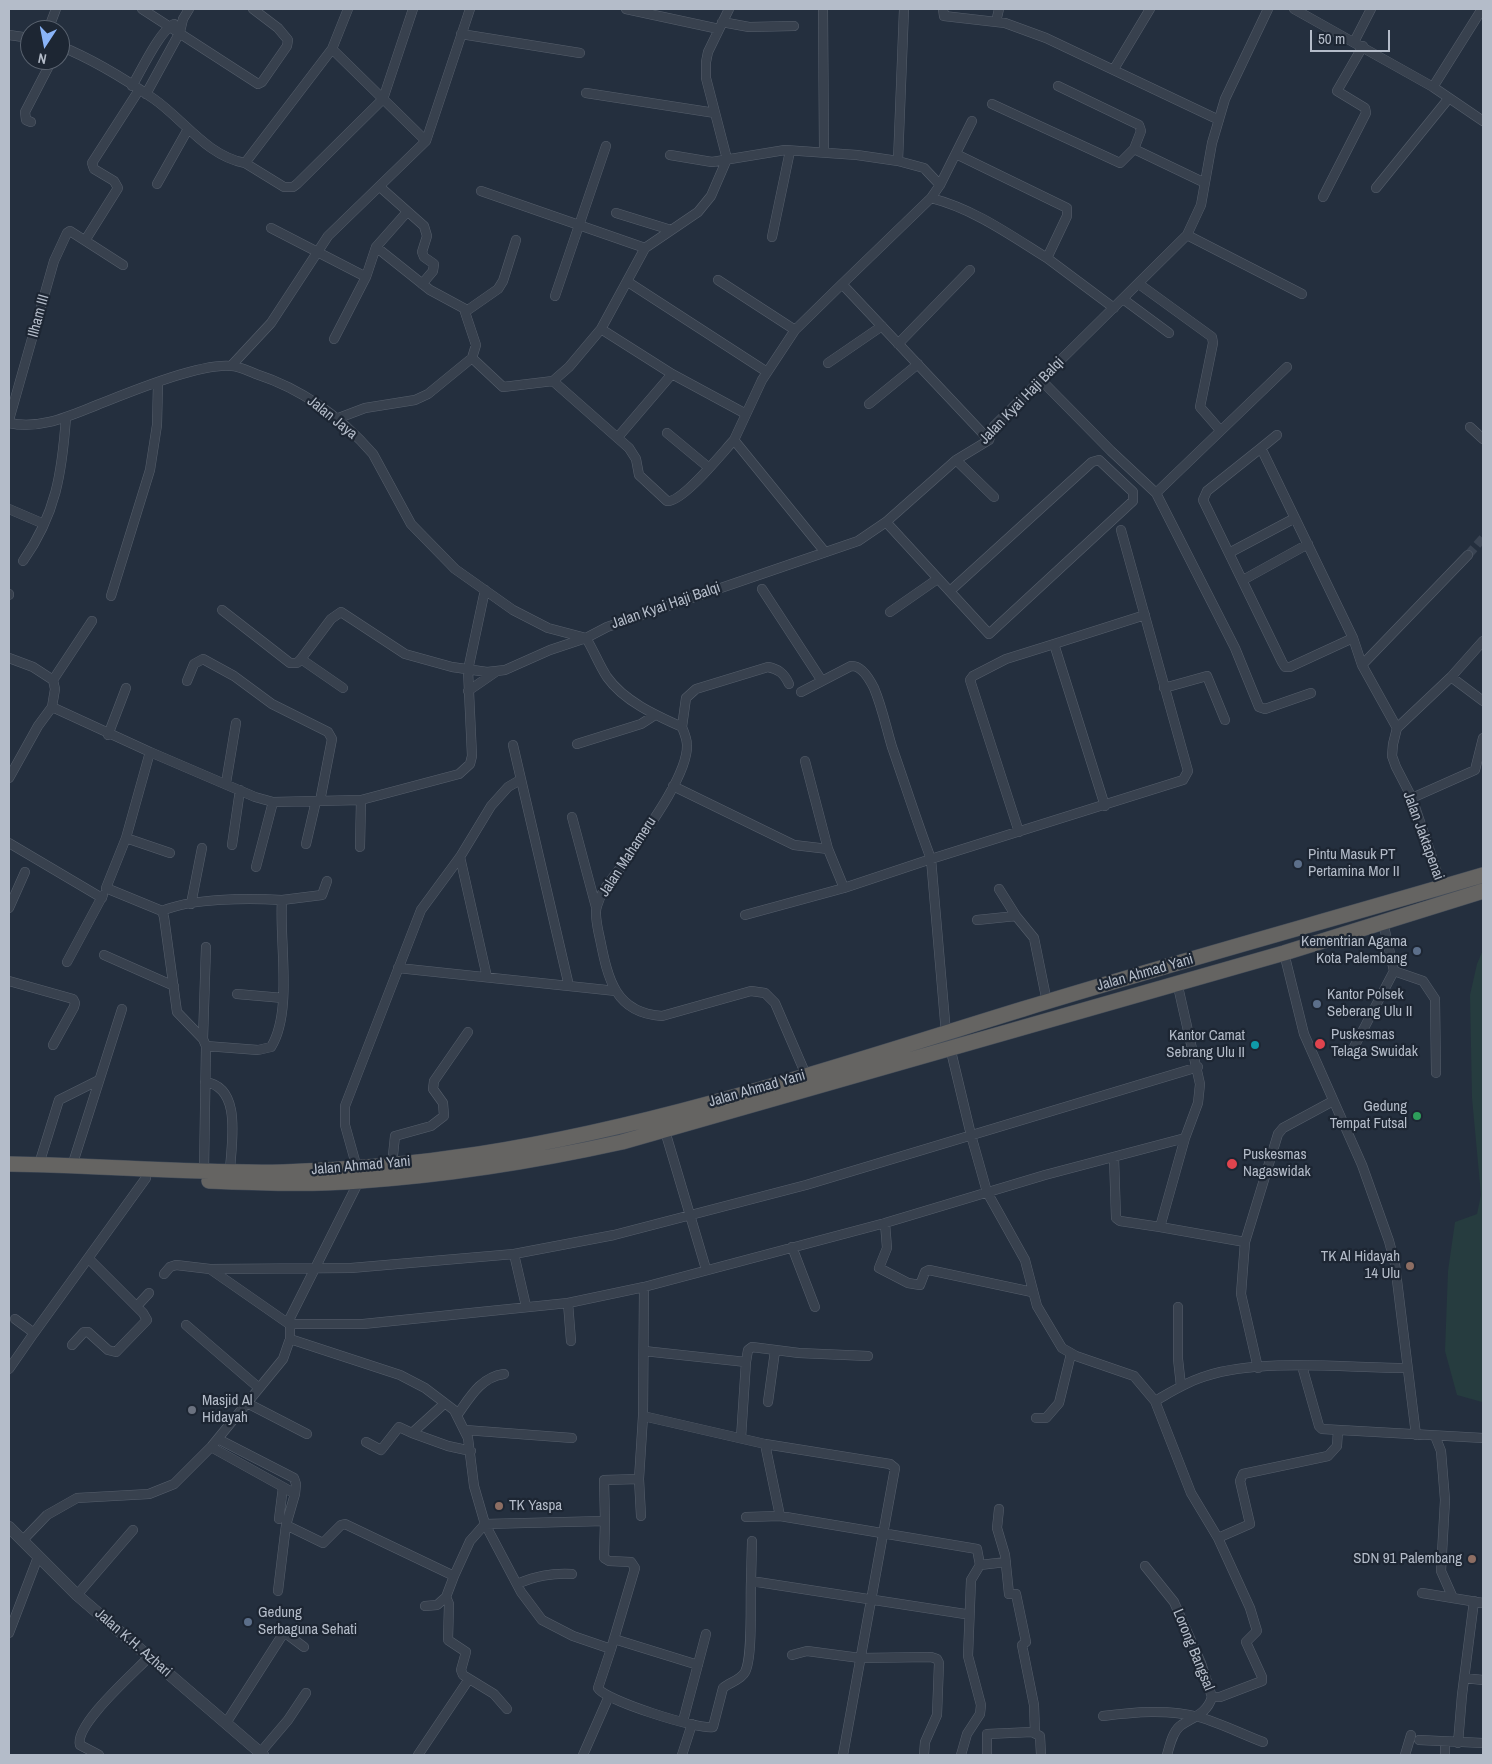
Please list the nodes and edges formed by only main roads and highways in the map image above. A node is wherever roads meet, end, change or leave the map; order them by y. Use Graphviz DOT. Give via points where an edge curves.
graph roads {
  1 [pos="1483,875"];
  2 [pos="1483,891"];
  3 [pos="948,1040"];
  4 [pos="9,1164"];
  5 [pos="9,1174"];
  6 [pos="358,1175"];
  1 -- 3 [label="highway, Jalan Ahmad Yani" via="1046,1002"];
  2 -- 3 [label="highway, Jalan Ahmad Yani" via="1284,953"];
  3 -- 6 [label="highway, Jalan Ahmad Yani" via="806,1075 616,1129 477,1154 392,1165"];
  3 -- 6 [label="highway, Jalan Ahmad Yani" via="665,1131 577,1152 515,1164"];
  4 -- 6 [label="highway, Jalan Ahmad Yani"];
  5 -- 6 [label="highway, Jalan Ahmad Yani" via="270,1183"];
}
